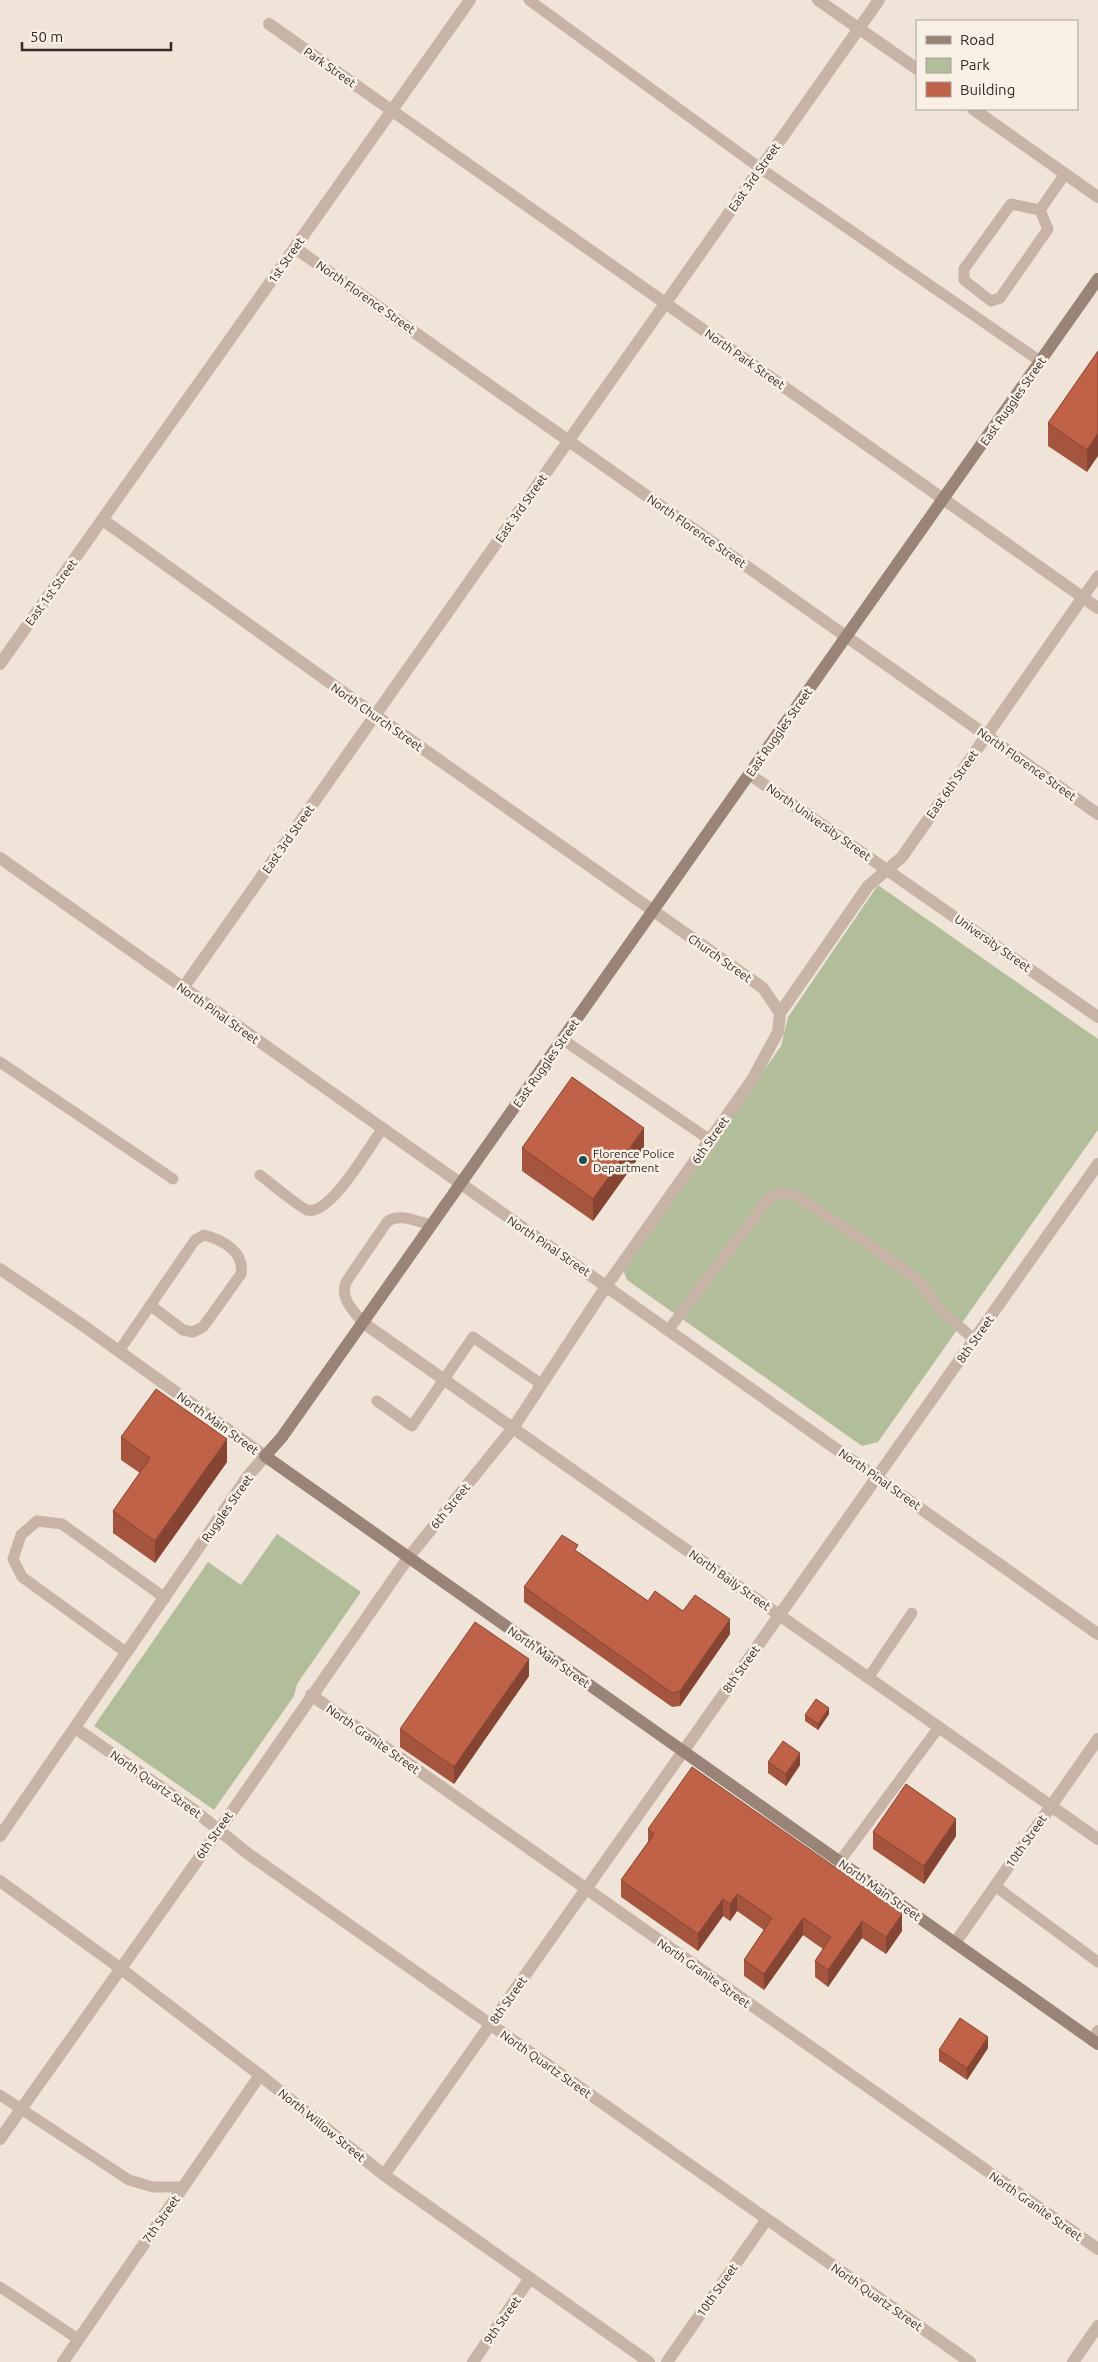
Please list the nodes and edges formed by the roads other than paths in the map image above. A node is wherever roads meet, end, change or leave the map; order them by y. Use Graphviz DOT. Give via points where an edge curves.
graph roads {
  1 [pos="470,0"];
  2 [pos="529,0"];
  3 [pos="818,0"];
  4 [pos="879,0"];
  5 [pos="269,24"];
  6 [pos="859,29"];
  7 [pos="916,68"];
  8 [pos="392,110"];
  9 [pos="974,110"];
  10 [pos="760,168"];
  11 [pos="1065,174"];
  12 [pos="1098,197"];
  13 [pos="1040,210"];
  14 [pos="295,248"];
  15 [pos="1098,279"];
  16 [pos="666,303"];
  17 [pos="1040,362"];
  18 [pos="569,441"];
  19 [pos="944,499"];
  20 [pos="103,520"];
  21 [pos="1098,576"];
  22 [pos="1083,597"];
  23 [pos="1098,608"];
  24 [pos="846,636"];
  25 [pos="0,664"];
  26 [pos="375,715"];
  27 [pos="986,736"];
  28 [pos="750,774"];
  29 [pos="1098,814"];
  30 [pos="0,858"];
  31 [pos="888,870"];
  32 [pos="652,911"];
  33 [pos="183,988"];
  34 [pos="780,1013"];
  35 [pos="1098,1016"];
  36 [pos="562,1039"];
  37 [pos="0,1062"];
  38 [pos="383,1128"];
  39 [pos="710,1140"];
  40 [pos="1098,1164"];
  41 [pos="260,1175"];
  42 [pos="173,1179"];
  43 [pos="460,1184"];
  44 [pos="431,1225"];
  45 [pos="0,1269"];
  46 [pos="607,1285"];
  47 [pos="150,1305"];
  48 [pos="362,1322"];
  49 [pos="669,1329"];
  50 [pos="974,1339"];
  51 [pos="119,1351"];
  52 [pos="444,1379"];
  53 [pos="541,1384"];
  54 [pos="377,1401"];
  55 [pos="513,1428"];
  56 [pos="265,1456"];
  57 [pos="877,1477"];
  58 [pos="408,1558"];
  59 [pos="165,1598"];
  60 [pos="912,1613"];
  61 [pos="779,1615"];
  62 [pos="1098,1634"];
  63 [pos="127,1653"];
  64 [pos="868,1678"];
  65 [pos="311,1695"];
  66 [pos="75,1728"];
  67 [pos="939,1728"];
  68 [pos="1098,1739"];
  69 [pos="683,1751"];
  70 [pos="1051,1806"];
  71 [pos="219,1830"];
  72 [pos="0,1836"];
  73 [pos="1098,1839"];
  74 [pos="840,1861"];
  75 [pos="0,1881"];
  76 [pos="995,1886"];
  77 [pos="586,1889"];
  78 [pos="955,1943"];
  79 [pos="1098,1962"];
  80 [pos="120,1968"];
  81 [pos="491,2024"];
  82 [pos="1096,2038"];
  83 [pos="260,2075"];
  84 [pos="0,2095"];
  85 [pos="20,2110"];
  86 [pos="0,2139"];
  87 [pos="384,2175"];
  88 [pos="184,2187"];
  89 [pos="767,2219"];
  90 [pos="1098,2250"];
  91 [pos="530,2278"];
  92 [pos="0,2287"];
  93 [pos="1098,2326"];
  94 [pos="78,2339"];
  95 [pos="63,2362"];
  96 [pos="473,2362"];
  97 [pos="649,2362"];
  98 [pos="667,2362"];
  99 [pos="970,2362"];
  100 [pos="1073,2362"];
  1 -- 8 [label="street, 1st Street"];
  2 -- 10 [label="lane"];
  3 -- 6 [label="street"];
  4 -- 6 [label="street, East 3rd Street"];
  5 -- 8 [label="street, Park Street"];
  6 -- 7 [label="street"];
  6 -- 10 [label="street, East 3rd Street"];
  8 -- 14 [label="street, 1st Street"];
  8 -- 16 [label="street, North Park Street"];
  9 -- 11 [label="street"];
  10 -- 16 [label="street, East 3rd Street"];
  10 -- 17 [label="lane"];
  11 -- 12 [label="street"];
  11 -- 13 [label="lane"];
  13 -- 13 [label="lane" via="1048,229 1000,298 991,301 964,280 964,269 1011,204"];
  14 -- 18 [label="street, North Florence Street"];
  14 -- 20 [label="street, 1st Street"];
  15 -- 17 [label="street, East Ruggles Street"];
  16 -- 18 [label="street, East 3rd Street"];
  16 -- 19 [label="street, North Park Street"];
  17 -- 19 [label="street, East Ruggles Street"];
  18 -- 24 [label="street, North Florence Street"];
  18 -- 26 [label="street, East 3rd Street"];
  19 -- 22 [label="street, North Park Street"];
  19 -- 24 [label="street, East Ruggles Street"];
  20 -- 25 [label="street, East 1st Street"];
  20 -- 26 [label="street, North Church Street"];
  21 -- 22 [label="lane"];
  22 -- 23 [label="street, North Park Street"];
  22 -- 27 [label="street, East 6th Street"];
  24 -- 27 [label="street, North Florence Street"];
  24 -- 28 [label="street, East Ruggles Street"];
  26 -- 32 [label="street, North Church Street"];
  26 -- 33 [label="street, East 3rd Street"];
  27 -- 29 [label="street, North Florence Street"];
  27 -- 31 [label="street, East 6th Street" via="902,857"];
  28 -- 31 [label="street, North University Street"];
  28 -- 32 [label="street, East Ruggles Street"];
  30 -- 33 [label="street, North Pinal Street"];
  31 -- 34 [label="street, 6th Street" via="868,886"];
  31 -- 35 [label="street, University Street"];
  32 -- 34 [label="street, Church Street" via="764,988"];
  32 -- 36 [label="street, East Ruggles Street"];
  33 -- 38 [label="street, North Pinal Street"];
  34 -- 39 [label="street, 6th Street" via="778,1032 752,1080"];
  36 -- 39 [label="lane"];
  36 -- 43 [label="street, East Ruggles Street"];
  37 -- 42 [label="lane"];
  38 -- 41 [label="lane" via="332,1200 318,1209 307,1210"];
  38 -- 43 [label="street, North Pinal Street"];
  39 -- 46 [label="street, 6th Street"];
  40 -- 50 [label="street, 8th Street"];
  43 -- 44 [label="street, Ruggles Street"];
  43 -- 46 [label="street, North Pinal Street"];
  44 -- 48 [label="street, Ruggles Street"];
  44 -- 48 [label="lane" via="398,1217 387,1222 343,1291 344,1299"];
  45 -- 51 [label="street, North Main Street"];
  46 -- 49 [label="street, North Pinal Street"];
  46 -- 53 [label="street, 6th Street"];
  47 -- 47 [label="lane" via="195,1240 204,1234 216,1238 238,1255 242,1264 241,1274 203,1326 193,1332 183,1330"];
  47 -- 51 [label="lane"];
  48 -- 52 [label="street, North Baily Street"];
  48 -- 56 [label="street, Ruggles Street" via="282,1437"];
  49 -- 50 [label="lane" via="769,1198 780,1193 794,1194 919,1281 943,1313"];
  49 -- 57 [label="street, North Pinal Street"];
  50 -- 57 [label="street, 8th Street"];
  51 -- 56 [label="street, North Main Street"];
  52 -- 53 [label="lane" via="474,1337"];
  52 -- 54 [label="lane" via="412,1426"];
  52 -- 55 [label="street, North Baily Street"];
  53 -- 55 [label="street, 6th Street"];
  55 -- 58 [label="street, 6th Street"];
  55 -- 61 [label="street, North Baily Street"];
  56 -- 58 [label="street, North Main Street"];
  56 -- 59 [label="street, Ruggles Street"];
  57 -- 61 [label="street, 8th Street"];
  57 -- 62 [label="street, North Pinal Street"];
  58 -- 65 [label="street, 6th Street"];
  58 -- 69 [label="street, North Main Street"];
  59 -- 63 [label="street, Ruggles Street"];
  59 -- 63 [label="lane" via="62,1524 37,1521 21,1535 13,1559 22,1577"];
  60 -- 64 [label="lane"];
  61 -- 64 [label="street, North Baily Street"];
  61 -- 69 [label="street, 8th Street"];
  63 -- 66 [label="street, Ruggles Street"];
  64 -- 67 [label="street, North Baily Street"];
  65 -- 71 [label="street, 6th Street"];
  65 -- 77 [label="street, North Granite Street"];
  66 -- 71 [label="street, North Quartz Street"];
  66 -- 72 [label="street, Ruggles Street"];
  67 -- 70 [label="street, North Baily Street"];
  67 -- 74 [label="lane"];
  68 -- 70 [label="street, 10th Street"];
  69 -- 74 [label="street, North Main Street"];
  69 -- 77 [label="street, 8th Street"];
  70 -- 73 [label="street, North Baily Street"];
  70 -- 76 [label="street, 10th Street"];
  71 -- 80 [label="street, 6th Street"];
  71 -- 81 [label="street, North Quartz Street"];
  74 -- 78 [label="street, North Main Street"];
  75 -- 80 [label="street, North Willow Street"];
  76 -- 78 [label="street, 10th Street"];
  76 -- 79 [label="lane"];
  77 -- 81 [label="street, 8th Street"];
  77 -- 90 [label="street, North Granite Street"];
  78 -- 82 [label="street, North Main Street"];
  80 -- 83 [label="street, North Willow Street"];
  80 -- 85 [label="street, 6th Street"];
  81 -- 87 [label="street, 8th Street"];
  81 -- 89 [label="street, North Quartz Street"];
  83 -- 87 [label="street, North Willow Street"];
  83 -- 88 [label="street, 7th Street"];
  84 -- 85 [label="lane"];
  85 -- 86 [label="street, 6th Street"];
  85 -- 88 [label="lane" via="129,2180 153,2187"];
  87 -- 91 [label="street, North Willow Street"];
  88 -- 94 [label="street, 7th Street"];
  89 -- 98 [label="street, 10th Street"];
  89 -- 99 [label="street, North Quartz Street"];
  91 -- 96 [label="street, 9th Street"];
  91 -- 97 [label="street, North Willow Street"];
  92 -- 94 [label="lane"];
  93 -- 100 [label="street"];
  94 -- 95 [label="street, 7th Street"];
}
